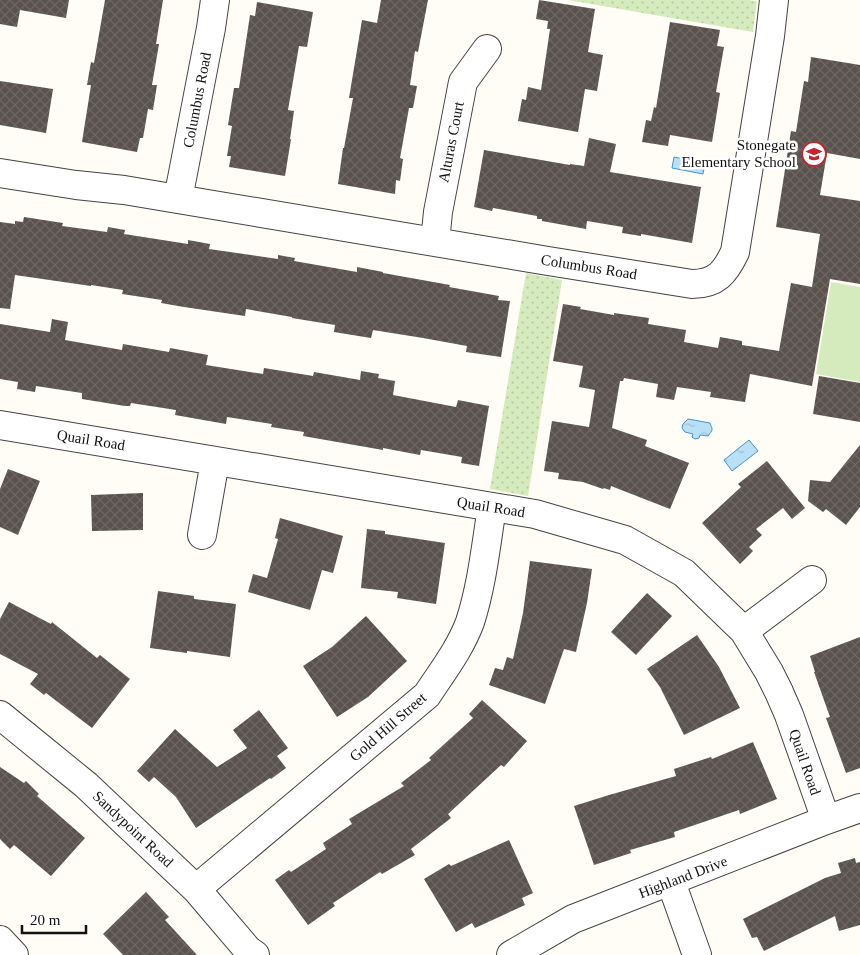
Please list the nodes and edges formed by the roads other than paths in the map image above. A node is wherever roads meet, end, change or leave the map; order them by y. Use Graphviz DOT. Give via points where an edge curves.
graph roads {
  1 [pos="215,0"];
  2 [pos="774,0"];
  3 [pos="487,49"];
  4 [pos="0,173"];
  5 [pos="178,199"];
  6 [pos="435,242"];
  7 [pos="0,425"];
  8 [pos="215,461"];
  9 [pos="492,508"];
  10 [pos="202,535"];
  11 [pos="812,580"];
  12 [pos="744,631"];
  13 [pos="0,716"];
  14 [pos="860,808"];
  15 [pos="826,820"];
  16 [pos="671,882"];
  17 [pos="196,889"];
  18 [pos="0,940"];
  19 [pos="14,955"];
  20 [pos="255,955"];
  21 [pos="511,955"];
  22 [pos="697,955"];
  1 -- 5 [label="street, Columbus Road"];
  2 -- 6 [label="street, Columbus Road" via="734,252 729,264 714,280 692,284"];
  3 -- 6 [label="street, Alturas Court" via="463,82"];
  4 -- 5 [label="street, Columbus Road"];
  5 -- 6 [label="street, Columbus Road"];
  7 -- 8 [label="street, Quail Road"];
  8 -- 9 [label="street, Quail Road"];
  8 -- 10 [label="street"];
  9 -- 12 [label="street, Quail Road" via="535,514 625,540 684,573"];
  9 -- 17 [label="street, Gold Hill Street" via="469,622 454,654 427,695"];
  11 -- 12 [label="street"];
  12 -- 15 [label="street, Quail Road" via="780,692"];
  13 -- 17 [label="street, Sandypoint Road" via="86,785"];
  14 -- 15 [label="street, Highland Drive"];
  15 -- 16 [label="street, Highland Drive"];
  16 -- 21 [label="street, Highland Drive" via="573,919"];
  16 -- 22 [label="street"];
  17 -- 20 [label="street, Sandypoint Road"];
  18 -- 19 [label="street"];
}
